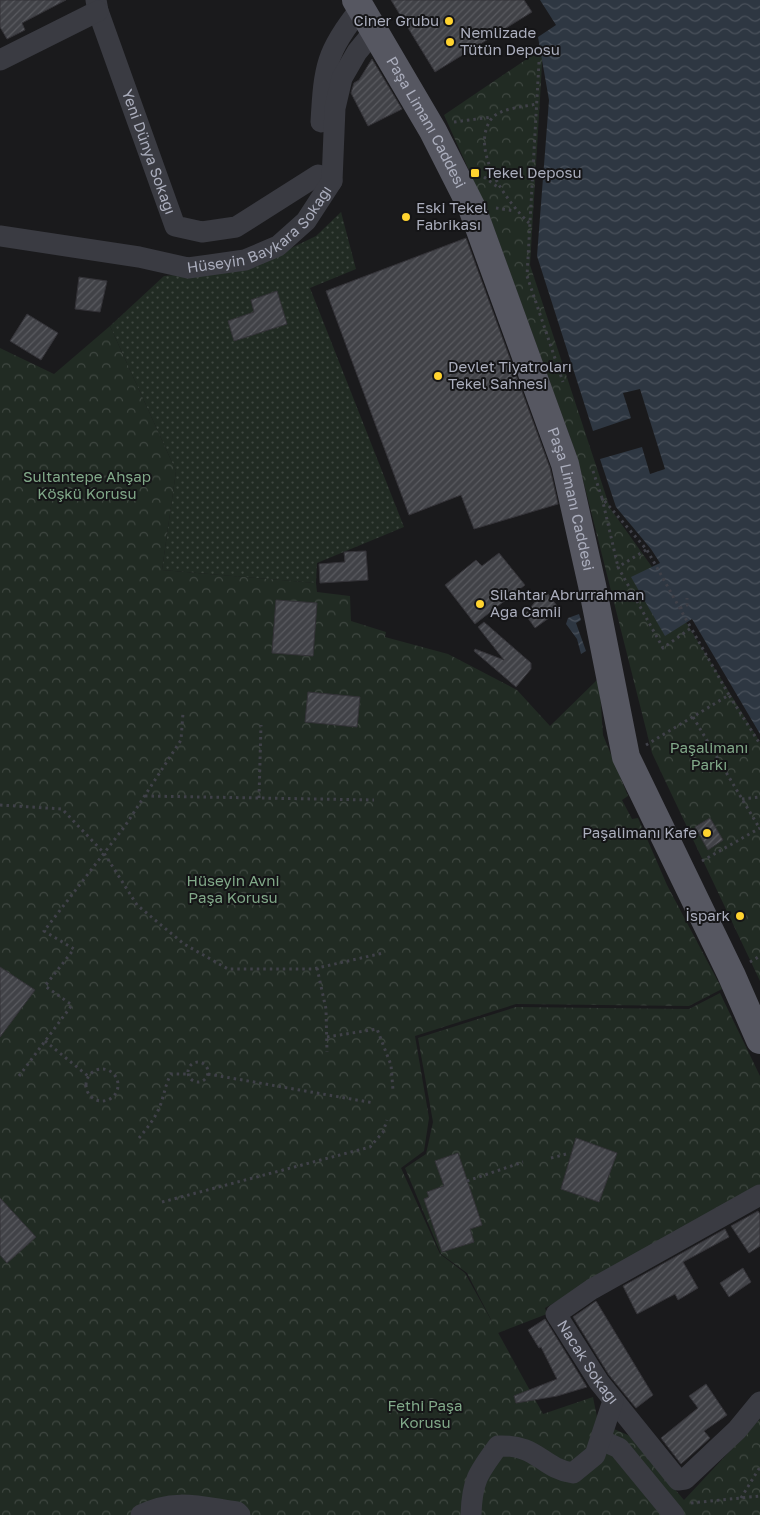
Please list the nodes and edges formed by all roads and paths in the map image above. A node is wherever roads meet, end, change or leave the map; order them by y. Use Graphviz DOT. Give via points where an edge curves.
graph roads {
  1 [pos="359,4"];
  2 [pos="97,6"];
  3 [pos="375,30"];
  4 [pos="0,60"];
  5 [pos="539,62"];
  6 [pos="536,104"];
  7 [pos="493,117"];
  8 [pos="430,126"];
  9 [pos="325,178"];
  10 [pos="529,223"];
  11 [pos="0,236"];
  12 [pos="564,387"];
  13 [pos="592,470"];
  14 [pos="602,498"];
  15 [pos="647,550"];
  16 [pos="618,567"];
  17 [pos="687,598"];
  18 [pos="680,608"];
  19 [pos="691,628"];
  20 [pos="729,695"];
  21 [pos="183,713"];
  22 [pos="693,717"];
  23 [pos="261,725"];
  24 [pos="760,744"];
  25 [pos="626,757"];
  26 [pos="144,796"];
  27 [pos="760,797"];
  28 [pos="259,798"];
  29 [pos="742,799"];
  30 [pos="374,800"];
  31 [pos="0,805"];
  32 [pos="760,829"];
  33 [pos="104,854"];
  34 [pos="682,872"];
  35 [pos="383,953"];
  36 [pos="317,968"];
  37 [pos="327,1037"];
  38 [pos="760,1040"];
  39 [pos="45,1041"];
  40 [pos="326,1052"];
  41 [pos="188,1074"];
  42 [pos="208,1074"];
  43 [pos="19,1076"];
  44 [pos="88,1076"];
  45 [pos="393,1090"];
  46 [pos="374,1103"];
  47 [pos="388,1120"];
  48 [pos="139,1138"];
  49 [pos="570,1153"];
  50 [pos="551,1158"];
  51 [pos="523,1162"];
  52 [pos="467,1182"];
  53 [pos="760,1195"];
  54 [pos="162,1202"];
  55 [pos="613,1401"];
  56 [pos="760,1402"];
  57 [pos="601,1440"];
  58 [pos="760,1467"];
  59 [pos="760,1496"];
  60 [pos="741,1498"];
  61 [pos="671,1510"];
  62 [pos="141,1515"];
  63 [pos="240,1515"];
  64 [pos="471,1515"];
  1 -- 3 [label="main road, Paşa Limanı Caddesi"];
  1 -- 9 [label="street, Hüseyin Baykara Sokağı" via="330,54 323,84"];
  2 -- 4 [label="street"];
  2 -- 9 [label="street, Yeni Dünya Sokağı" via="176,226 202,232 236,227"];
  3 -- 8 [label="main road, Paşa Limanı Caddesi"];
  3 -- 9 [label="street, Hüseyin Baykara Sokağı" via="342,78"];
  5 -- 6 [label="path"];
  6 -- 7 [label="path"];
  6 -- 10 [label="path"];
  7 -- 8 [label="path" via="457,123 445,118"];
  7 -- 10 [label="path" via="486,130 490,167 499,189"];
  8 -- 25 [label="main road, Paşa Limanı Caddesi" via="472,208 565,464"];
  9 -- 11 [label="street, Hüseyin Baykara Sokağı" via="306,221 278,246 245,260 188,268"];
  10 -- 12 [label="path" via="527,276"];
  13 -- 14 [label="path"];
  14 -- 15 [label="path"];
  14 -- 16 [label="path"];
  15 -- 16 [label="path"];
  15 -- 18 [label="path"];
  16 -- 19 [label="path" via="663,648"];
  17 -- 18 [label="path" via="686,605"];
  18 -- 19 [label="path"];
  19 -- 20 [label="path"];
  20 -- 22 [label="path"];
  20 -- 24 [label="path"];
  21 -- 26 [label="path" via="181,740"];
  22 -- 25 [label="path"];
  22 -- 29 [label="path"];
  23 -- 28 [label="path"];
  25 -- 34 [label="main road, Paşa Limanı Caddesi"];
  26 -- 28 [label="path"];
  26 -- 33 [label="path"];
  27 -- 29 [label="path"];
  28 -- 30 [label="path"];
  29 -- 32 [label="path"];
  31 -- 33 [label="path" via="62,809"];
  32 -- 34 [label="path"];
  33 -- 36 [label="path" via="138,905 184,944 228,969"];
  33 -- 39 [label="path" via="44,931 74,949 45,986 72,1006"];
  34 -- 38 [label="main road, Paşa Limanı Caddesi"];
  35 -- 36 [label="path"];
  36 -- 37 [label="path" via="326,1009"];
  37 -- 40 [label="path"];
  37 -- 45 [label="path" via="377,1029 390,1065"];
  39 -- 43 [label="path"];
  39 -- 44 [label="path"];
  41 -- 42 [label="path" via="191,1080 198,1082"];
  41 -- 42 [label="path" via="189,1067 197,1062 206,1065"];
  41 -- 48 [label="path" via="171,1074 152,1121"];
  42 -- 46 [label="path"];
  44 -- 44 [label="path" via="97,1070 107,1070 117,1081 117,1092 110,1100 94,1100 85,1086"];
  47 -- 54 [label="path" via="370,1147"];
  49 -- 50 [label="path"];
  51 -- 52 [label="path"];
  53 -- 55 [label="street, Nacak Sokağı" via="592,1289 556,1314"];
  55 -- 56 [label="street, Nacak Sokağı" via="678,1480 685,1479 737,1430"];
  55 -- 57 [label="street"];
  57 -- 61 [label="street" via="619,1448"];
  57 -- 64 [label="street" via="596,1455 573,1472 559,1470 529,1450 498,1446 472,1489"];
  58 -- 60 [label="path"];
  59 -- 60 [label="path"];
  60 -- 61 [label="path"];
  62 -- 63 [label="street" via="156,1508 179,1504"];
}
